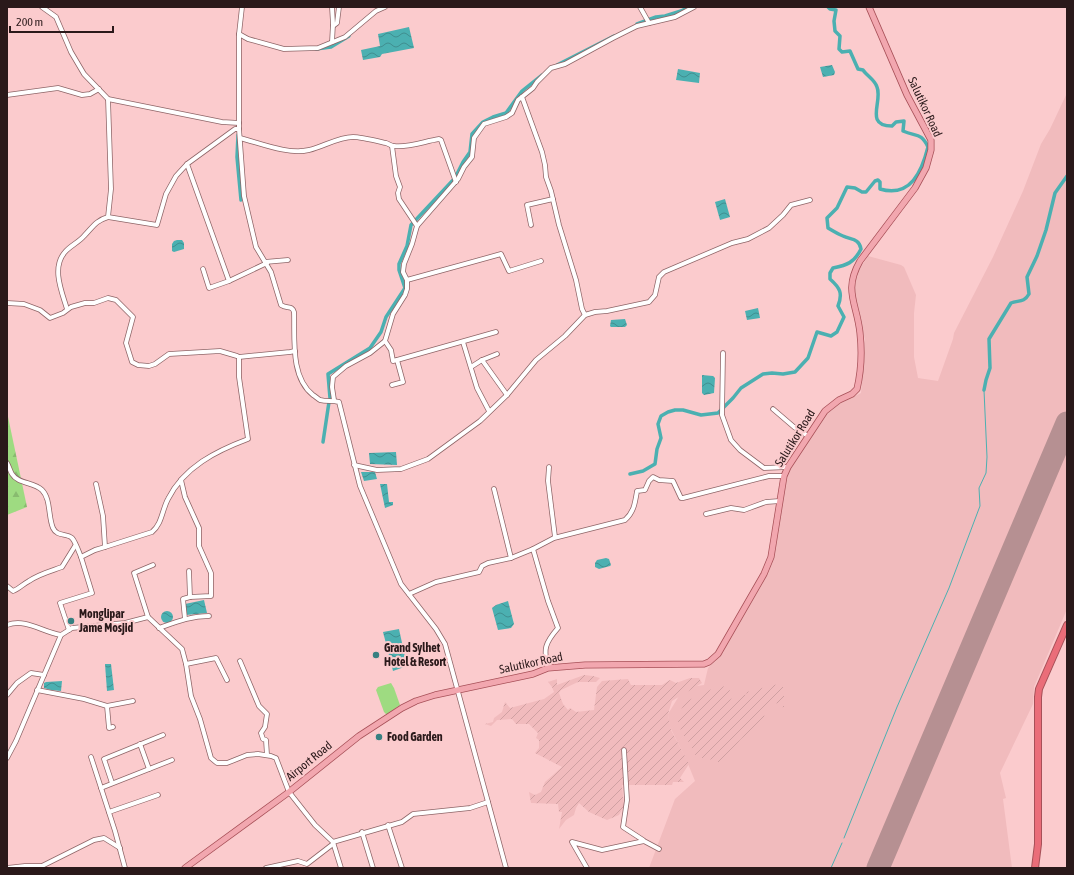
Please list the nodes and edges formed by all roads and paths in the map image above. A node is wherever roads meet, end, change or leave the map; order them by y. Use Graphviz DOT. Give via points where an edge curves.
graph roads {
  1 [pos="42,7"];
  2 [pos="242,7"];
  3 [pos="332,7"];
  4 [pos="339,7"];
  5 [pos="385,7"];
  6 [pos="640,7"];
  7 [pos="869,7"];
  8 [pos="691,8"];
  9 [pos="649,23"];
  10 [pos="333,26"];
  11 [pos="239,34"];
  12 [pos="332,42"];
  13 [pos="99,90"];
  14 [pos="7,95"];
  15 [pos="522,97"];
  16 [pos="108,99"];
  17 [pos="239,123"];
  18 [pos="239,129"];
  19 [pos="240,138"];
  20 [pos="392,146"];
  21 [pos="187,164"];
  22 [pos="455,180"];
  23 [pos="553,199"];
  24 [pos="810,200"];
  25 [pos="108,217"];
  26 [pos="416,225"];
  27 [pos="531,225"];
  28 [pos="288,260"];
  29 [pos="541,261"];
  30 [pos="266,262"];
  31 [pos="203,269"];
  32 [pos="407,280"];
  33 [pos="229,281"];
  34 [pos="7,303"];
  35 [pos="67,309"];
  36 [pos="585,315"];
  37 [pos="496,332"];
  38 [pos="385,341"];
  39 [pos="462,342"];
  40 [pos="295,350"];
  41 [pos="723,353"];
  42 [pos="498,354"];
  43 [pos="239,357"];
  44 [pos="397,360"];
  45 [pos="482,360"];
  46 [pos="471,367"];
  47 [pos="392,385"];
  48 [pos="507,395"];
  49 [pos="334,400"];
  50 [pos="773,409"];
  51 [pos="490,410"];
  52 [pos="808,436"];
  53 [pos="7,463"];
  54 [pos="354,465"];
  55 [pos="788,466"];
  56 [pos="549,467"];
  57 [pos="784,476"];
  58 [pos="181,480"];
  59 [pos="96,484"];
  60 [pos="494,489"];
  61 [pos="780,501"];
  62 [pos="706,514"];
  63 [pos="556,537"];
  64 [pos="75,546"];
  65 [pos="105,547"];
  66 [pos="533,549"];
  67 [pos="81,557"];
  68 [pos="512,558"];
  69 [pos="153,565"];
  70 [pos="189,571"];
  71 [pos="7,586"];
  72 [pos="409,594"];
  73 [pos="190,597"];
  74 [pos="209,616"];
  75 [pos="148,617"];
  76 [pos="185,619"];
  77 [pos="7,625"];
  78 [pos="1067,625"];
  79 [pos="159,628"];
  80 [pos="69,630"];
  81 [pos="60,635"];
  82 [pos="240,661"];
  83 [pos="186,664"];
  84 [pos="548,668"];
  85 [pos="44,675"];
  86 [pos="227,680"];
  87 [pos="37,690"];
  88 [pos="456,690"];
  89 [pos="7,695"];
  90 [pos="133,701"];
  91 [pos="107,706"];
  92 [pos="113,727"];
  93 [pos="163,735"];
  94 [pos="140,744"];
  95 [pos="624,750"];
  96 [pos="267,755"];
  97 [pos="91,756"];
  98 [pos="7,758"];
  99 [pos="172,760"];
  100 [pos="150,769"];
  101 [pos="112,783"];
  102 [pos="101,788"];
  103 [pos="289,792"];
  104 [pos="158,795"];
  105 [pos="488,802"];
  106 [pos="109,812"];
  107 [pos="388,825"];
  108 [pos="362,832"];
  109 [pos="644,841"];
  110 [pos="333,843"];
  111 [pos="120,848"];
  112 [pos="659,849"];
  113 [pos="7,868"];
  114 [pos="125,868"];
  115 [pos="185,868"];
  116 [pos="266,868"];
  117 [pos="341,868"];
  118 [pos="373,868"];
  119 [pos="402,868"];
  120 [pos="506,868"];
  121 [pos="587,868"];
  122 [pos="1035,868"];
  1 -- 13 [label="street" via="56,16 71,52 84,74"];
  2 -- 11 [label="street"];
  3 -- 10 [label="street"];
  4 -- 10 [label="street" via="337,23"];
  5 -- 12 [label="street" via="376,11 345,37"];
  6 -- 9 [label="street"];
  7 -- 52 [label="main road, Salutikor Road" via="907,95 931,140 931,150 926,168 915,188 853,273 851,290 861,341 857,389 825,411"];
  8 -- 9 [label="street" via="675,17"];
  9 -- 15 [label="street" via="637,26 565,64 551,68"];
  10 -- 12 [label="street"];
  11 -- 12 [label="street" via="284,49 318,48"];
  11 -- 17 [label="street"];
  13 -- 14 [label="street" via="82,95 58,88"];
  13 -- 16 [label="street"];
  15 -- 22 [label="street" via="512,113 484,124 478,131 472,157"];
  15 -- 23 [label="street" via="542,152"];
  16 -- 17 [label="street" via="222,122"];
  16 -- 25 [label="street" via="111,189"];
  17 -- 18 [label="street"];
  18 -- 19 [label="street"];
  18 -- 21 [label="street" via="235,129"];
  19 -- 20 [label="street" via="297,151 308,151 353,137"];
  19 -- 30 [label="street" via="246,210 256,247"];
  20 -- 22 [label="street" via="410,145 439,138"];
  20 -- 26 [label="street" via="400,187 399,199"];
  21 -- 25 [label="street" via="176,176 166,194 157,225"];
  21 -- 33 [label="street"];
  22 -- 26 [label="street"];
  23 -- 27 [label="street" via="527,206"];
  23 -- 36 [label="street"];
  24 -- 36 [label="street" via="791,205 769,228 748,240 732,243 664,272 659,277 655,296 649,302"];
  25 -- 35 [label="street" via="94,224 62,257 58,275"];
  26 -- 32 [label="street" via="404,264 403,272"];
  28 -- 30 [label="street"];
  29 -- 32 [label="street" via="509,270 501,254"];
  30 -- 33 [label="street"];
  30 -- 40 [label="street" via="281,305 290,307 294,312"];
  31 -- 33 [label="street" via="209,288"];
  32 -- 38 [label="street" via="405,295 393,314"];
  34 -- 35 [label="street" via="24,304 40,310 50,318"];
  35 -- 43 [label="street" via="108,298 116,300 133,316 126,344 132,362 138,365 155,364 169,354 220,351"];
  36 -- 48 [label="street" via="536,360"];
  37 -- 39 [label="street"];
  38 -- 44 [label="street" via="391,350 393,361"];
  38 -- 49 [label="street" via="333,377"];
  39 -- 44 [label="street"];
  39 -- 46 [label="street"];
  40 -- 43 [label="street"];
  40 -- 49 [label="street" via="297,371 307,390 320,400"];
  41 -- 55 [label="street" via="722,415 731,440 764,468"];
  42 -- 45 [label="street"];
  43 -- 58 [label="street" via="239,377 248,439 209,456"];
  44 -- 47 [label="street" via="403,382"];
  45 -- 46 [label="street"];
  45 -- 48 [label="street"];
  46 -- 51 [label="street" via="477,388"];
  48 -- 51 [label="street"];
  49 -- 54 [label="street" via="339,402 342,411"];
  50 -- 52 [label="street"];
  51 -- 54 [label="street" via="480,421 428,459 401,470 377,470"];
  52 -- 55 [label="main road, Salutikor Road"];
  53 -- 64 [label="street" via="16,479 43,491 48,502 53,529 58,534 70,536"];
  54 -- 72 [label="street" via="383,543 401,584"];
  55 -- 57 [label="main road, Salutikor Road"];
  56 -- 63 [label="street" via="548,481"];
  57 -- 61 [label="main road, Salutikor Road"];
  57 -- 63 [label="street" via="769,476 683,498 673,481 653,477 645,490 637,491 631,515 625,520"];
  58 -- 65 [label="street" via="167,499 155,530"];
  58 -- 73 [label="street" via="185,497 199,528 199,546 211,573 211,596"];
  59 -- 65 [label="street" via="103,516"];
  60 -- 68 [label="street"];
  61 -- 62 [label="street" via="766,502 744,510 731,508"];
  61 -- 84 [label="main road, Salutikor Road" via="774,547 768,566 718,654 709,662"];
  63 -- 66 [label="street"];
  64 -- 67 [label="street"];
  64 -- 71 [label="street" via="62,567 29,580 13,591"];
  65 -- 67 [label="street"];
  66 -- 68 [label="street"];
  66 -- 84 [label="street" via="558,628 545,647"];
  67 -- 80 [label="street" via="92,593 60,603"];
  68 -- 72 [label="street" via="488,563 482,566 479,572 436,582"];
  69 -- 75 [label="street" via="134,573"];
  70 -- 73 [label="street"];
  72 -- 88 [label="street" via="445,644"];
  73 -- 76 [label="street" via="183,599"];
  74 -- 76 [label="street"];
  75 -- 79 [label="street"];
  75 -- 80 [label="street" via="125,623"];
  76 -- 79 [label="street"];
  77 -- 81 [label="street" via="23,622"];
  78 -- 122 [label="highway" via="1039,689 1038,844"];
  79 -- 83 [label="street" via="182,649"];
  80 -- 81 [label="street"];
  81 -- 85 [label="street"];
  82 -- 96 [label="street" via="259,706 267,714 265,727 261,733 266,740"];
  83 -- 86 [label="street" via="216,658"];
  83 -- 96 [label="street" via="191,696 211,758 217,763 227,763 248,756"];
  84 -- 88 [label="main road, Salutikor Road" via="533,674"];
  85 -- 87 [label="street"];
  85 -- 89 [label="street" via="31,673 17,683"];
  87 -- 91 [label="street" via="84,698"];
  87 -- 98 [label="street"];
  88 -- 103 [label="main road, Airport Road" via="416,701 397,711 359,736"];
  88 -- 105 [label="street"];
  90 -- 91 [label="street"];
  91 -- 92 [label="street" via="109,728"];
  93 -- 94 [label="street"];
  94 -- 100 [label="street"];
  94 -- 101 [label="street" via="104,759"];
  95 -- 109 [label="street" via="627,800 623,827"];
  96 -- 103 [label="street" via="276,758"];
  97 -- 102 [label="street"];
  99 -- 100 [label="street"];
  100 -- 101 [label="street"];
  101 -- 102 [label="street"];
  102 -- 106 [label="street"];
  103 -- 110 [label="street"];
  103 -- 115 [label="main road, Airport Road"];
  104 -- 106 [label="street"];
  105 -- 107 [label="street" via="470,808 413,814 402,822"];
  105 -- 120 [label="street"];
  106 -- 111 [label="street"];
  107 -- 108 [label="street"];
  107 -- 119 [label="street"];
  108 -- 110 [label="street"];
  108 -- 118 [label="street"];
  109 -- 112 [label="street"];
  109 -- 121 [label="street" via="602,850 572,842"];
  110 -- 116 [label="street" via="307,864 298,861"];
  110 -- 117 [label="street"];
  111 -- 113 [label="street" via="104,838 94,840 42,866"];
  111 -- 114 [label="street"];
}
